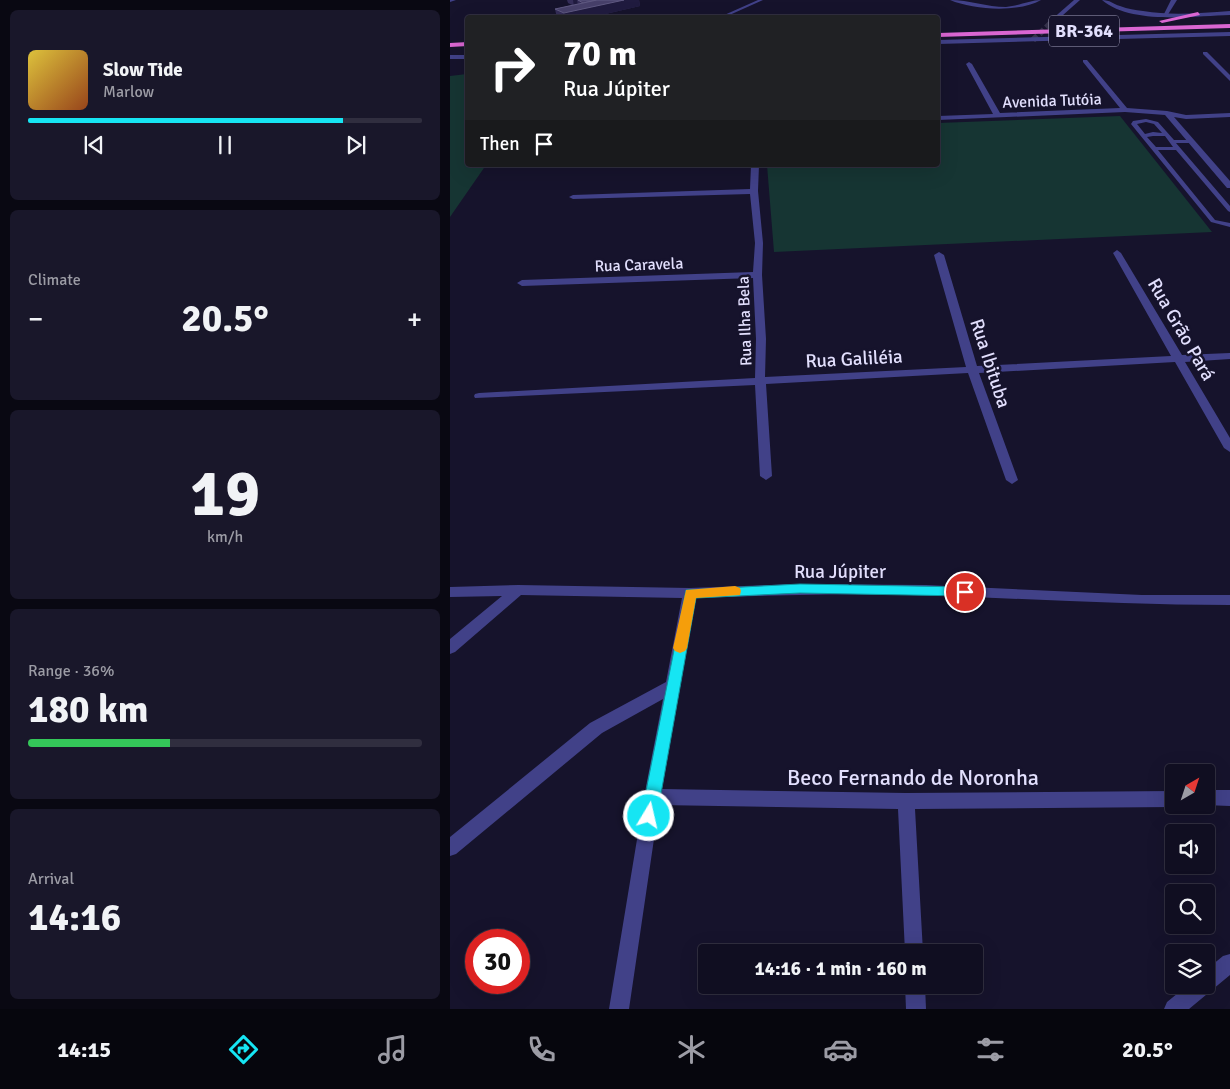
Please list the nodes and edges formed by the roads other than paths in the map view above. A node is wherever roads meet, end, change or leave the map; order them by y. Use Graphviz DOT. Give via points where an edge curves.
graph roads {
  1 [pos="454,0"];
  2 [pos="761,0"];
  3 [pos="952,0"];
  4 [pos="1040,0"];
  5 [pos="1077,0"];
  6 [pos="1105,0"];
  7 [pos="1174,0"];
  8 [pos="450,1"];
  9 [pos="1230,13"];
  10 [pos="1165,14"];
  11 [pos="1198,14"];
  12 [pos="726,15"];
  13 [pos="1052,22"];
  14 [pos="1146,24"];
  15 [pos="1230,26"];
  16 [pos="940,30"];
  17 [pos="1230,34"];
  18 [pos="940,35"];
  19 [pos="940,42"];
  20 [pos="450,44"];
  21 [pos="465,44"];
  22 [pos="450,49"];
  23 [pos="465,49"];
  24 [pos="1204,53"];
  25 [pos="450,57"];
  26 [pos="465,57"];
  27 [pos="1085,61"];
  28 [pos="969,64"];
  29 [pos="1230,79"];
  30 [pos="1230,107"];
  31 [pos="1186,108"];
  32 [pos="1202,108"];
  33 [pos="1125,110"];
  34 [pos="1167,113"];
  35 [pos="1230,115"];
  36 [pos="998,116"];
  37 [pos="940,118"];
  38 [pos="1167,135"];
  39 [pos="1143,136"];
  40 [pos="1190,141"];
  41 [pos="1173,142"];
  42 [pos="1178,148"];
  43 [pos="1154,149"];
  44 [pos="755,167"];
  45 [pos="1230,186"];
  46 [pos="754,191"];
  47 [pos="573,197"];
  48 [pos="1230,210"];
  49 [pos="1230,225"];
  50 [pos="1117,254"];
  51 [pos="939,255"];
  52 [pos="757,275"];
  53 [pos="522,283"];
  54 [pos="1230,356"];
  55 [pos="1180,359"];
  56 [pos="973,371"];
  57 [pos="760,380"];
  58 [pos="479,396"];
  59 [pos="1230,448"];
  60 [pos="766,476"];
  61 [pos="1012,480"];
  62 [pos="518,590"];
  63 [pos="450,592"];
  64 [pos="690,593"];
  65 [pos="1230,600"];
  66 [pos="450,648"];
  67 [pos="673,686"];
  68 [pos="652,797"];
  69 [pos="1215,798"];
  70 [pos="1230,798"];
  71 [pos="1165,799"];
  72 [pos="906,801"];
  73 [pos="450,848"];
  74 [pos="914,944"];
  75 [pos="1230,963"];
  76 [pos="1215,975"];
  77 [pos="915,994"];
  78 [pos="1192,994"];
  79 [pos="620,1009"];
  80 [pos="916,1009"];
  81 [pos="1174,1009"];
  1 -- 8 [label="lane"];
  2 -- 12 [label="lane"];
  3 -- 4 [label="lane" via="1008,8 1025,7"];
  5 -- 13 [label="street"];
  6 -- 10 [label="street" via="1123,10"];
  7 -- 10 [label="street"];
  9 -- 11 [label="street"];
  10 -- 11 [label="street"];
  11 -- 14 [label="highway"];
  14 -- 15 [label="highway, BR-364 / BR-364"];
  14 -- 16 [label="highway, BR-364 / BR-364"];
  15 -- 18 [label="highway, BR-364"];
  17 -- 19 [label="street"];
  20 -- 21 [label="highway"];
  22 -- 23 [label="highway"];
  24 -- 29 [label="street"];
  25 -- 26 [label="street"];
  27 -- 33 [label="street"];
  28 -- 36 [label="street"];
  30 -- 32 [label="street"];
  31 -- 34 [label="street, Avenida Tutóia"];
  33 -- 34 [label="street, Avenida Tutóia"];
  33 -- 36 [label="street, Avenida Tutóia"];
  34 -- 35 [label="street, Avenida Tutóia" via="1186,117"];
  34 -- 40 [label="street"];
  36 -- 37 [label="street, Avenida Tutóia"];
  38 -- 39 [label="lane"];
  38 -- 39 [label="lane" via="1154,121 1135,122"];
  38 -- 41 [label="lane"];
  39 -- 43 [label="lane"];
  40 -- 41 [label="lane"];
  40 -- 45 [label="street"];
  41 -- 42 [label="lane"];
  42 -- 43 [label="lane"];
  42 -- 48 [label="lane"];
  43 -- 49 [label="lane" via="1213,221"];
  44 -- 46 [label="street, Rua Ilha Bela"];
  46 -- 47 [label="street"];
  46 -- 52 [label="street, Rua Ilha Bela" via="759,243"];
  50 -- 55 [label="street, Rua Grão Pará"];
  51 -- 56 [label="street, Rua Ibituba"];
  52 -- 53 [label="street, Rua Caravela"];
  52 -- 57 [label="street, Rua Ilha Bela"];
  54 -- 55 [label="street, Rua Galiléia"];
  55 -- 56 [label="street, Rua Galiléia"];
  55 -- 59 [label="street, Rua Grão Pará"];
  56 -- 57 [label="street, Rua Galiléia"];
  56 -- 61 [label="street, Rua Ibituba"];
  57 -- 58 [label="street, Rua Galiléia"];
  57 -- 60 [label="street, Rua Ilha Bela"];
  62 -- 63 [label="street, Rua Júpiter"];
  62 -- 64 [label="street, Rua Júpiter"];
  62 -- 66 [label="street"];
  64 -- 65 [label="street, Rua Júpiter" via="800,589 926,590 1142,600"];
  64 -- 67 [label="street"];
  67 -- 68 [label="street"];
  67 -- 73 [label="street" via="596,728"];
  68 -- 72 [label="street, Beco Fernando de Noronha"];
  68 -- 79 [label="street"];
  69 -- 70 [label="street"];
  71 -- 72 [label="street, Beco Fernando de Noronha"];
  72 -- 74 [label="street"];
  75 -- 76 [label="street"];
  77 -- 80 [label="street"];
  78 -- 81 [label="street"];
}
